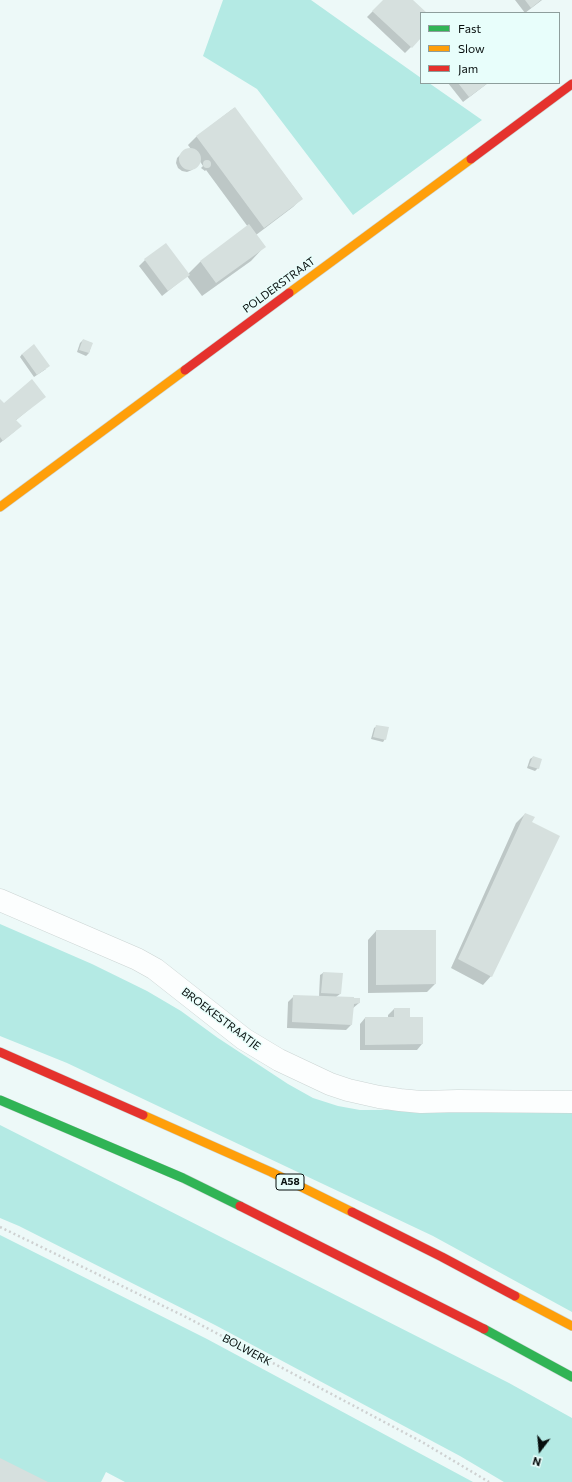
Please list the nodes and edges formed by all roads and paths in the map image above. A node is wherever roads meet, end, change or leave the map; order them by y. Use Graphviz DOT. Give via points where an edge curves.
graph roads {
  1 [pos="572,84"];
  2 [pos="0,506"];
  3 [pos="0,900"];
  4 [pos="0,1052"];
  5 [pos="0,1100"];
  6 [pos="572,1102"];
  7 [pos="0,1227"];
  8 [pos="572,1326"];
  9 [pos="572,1376"];
  10 [pos="489,1482"];
  1 -- 2 [label="main road, POLDERSTRAAT"];
  3 -- 6 [label="street, BROEKESTRAATJE" via="155,969 244,1039 279,1060 330,1084 379,1097 407,1100"];
  4 -- 8 [label="main road, A58" via="271,1172 442,1257"];
  5 -- 9 [label="main road" via="183,1178 471,1322"];
  7 -- 10 [label="path, BOLWERK" via="186,1317 422,1442"];
}
